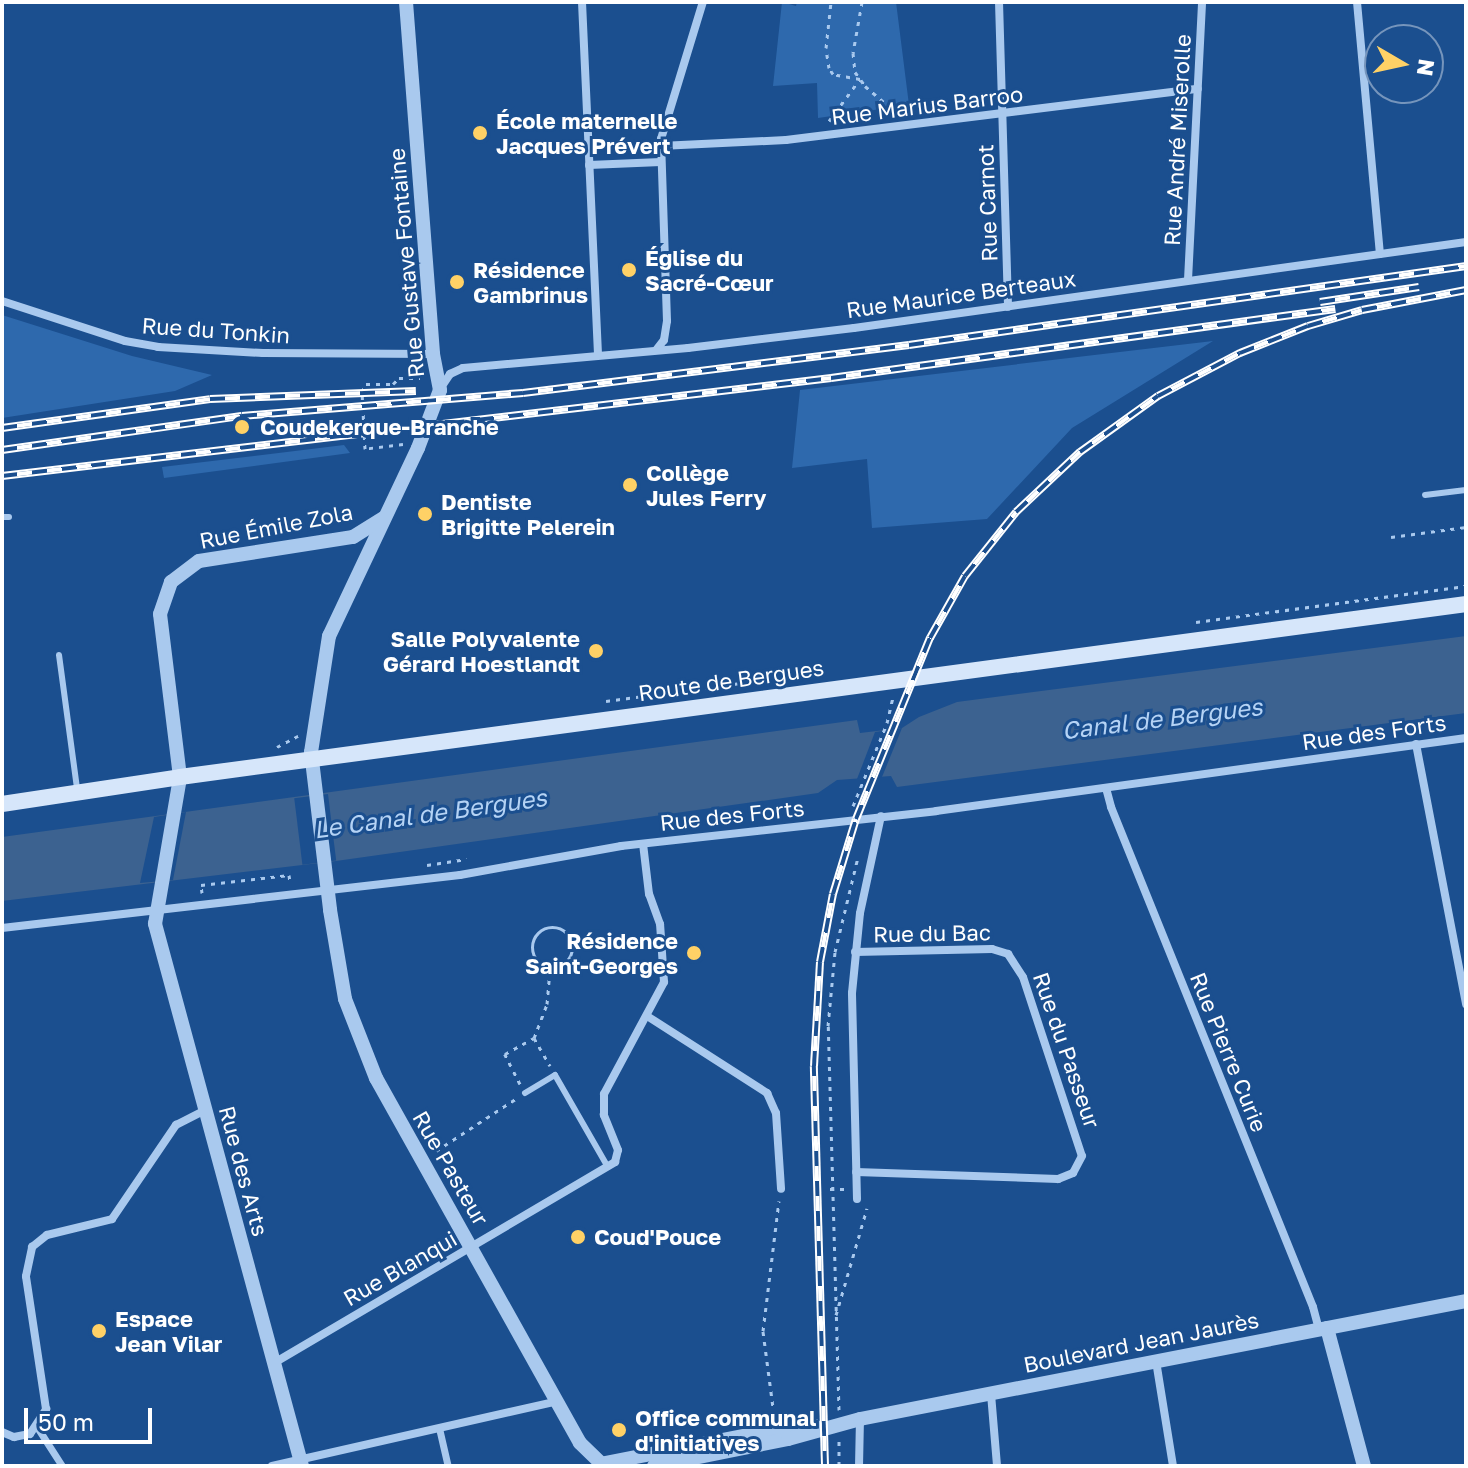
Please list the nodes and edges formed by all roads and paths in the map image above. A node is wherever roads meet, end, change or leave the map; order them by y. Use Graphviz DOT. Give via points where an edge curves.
graph roads {
  1 [pos="406,2"];
  2 [pos="582,2"];
  3 [pos="703,2"];
  4 [pos="831,2"];
  5 [pos="862,2"];
  6 [pos="999,2"];
  7 [pos="1202,2"];
  8 [pos="1357,2"];
  9 [pos="860,79"];
  10 [pos="1198,89"];
  11 [pos="1002,114"];
  12 [pos="911,125"];
  13 [pos="817,137"];
  14 [pos="660,146"];
  15 [pos="661,162"];
  16 [pos="589,165"];
  17 [pos="1466,242"];
  18 [pos="1380,254"];
  19 [pos="1188,280"];
  20 [pos="2,301"];
  21 [pos="1008,307"];
  22 [pos="657,349"];
  23 [pos="598,355"];
  24 [pos="429,357"];
  25 [pos="459,369"];
  26 [pos="440,390"];
  27 [pos="418,448"];
  28 [pos="1466,490"];
  29 [pos="1425,495"];
  30 [pos="388,512"];
  31 [pos="1466,527"];
  32 [pos="1391,537"];
  33 [pos="326,543"];
  34 [pos="360,571"];
  35 [pos="171,582"];
  36 [pos="1466,604"];
  37 [pos="59,655"];
  38 [pos="887,723"];
  39 [pos="1466,738"];
  40 [pos="1416,744"];
  41 [pos="311,760"];
  42 [pos="180,777"];
  43 [pos="1106,788"];
  44 [pos="78,793"];
  45 [pos="2,804"];
  46 [pos="881,816"];
  47 [pos="871,817"];
  48 [pos="643,844"];
  49 [pos="859,853"];
  50 [pos="477,858"];
  51 [pos="418,866"];
  52 [pos="326,870"];
  53 [pos="298,881"];
  54 [pos="290,882"];
  55 [pos="276,884"];
  56 [pos="328,889"];
  57 [pos="216,891"];
  58 [pos="156,908"];
  59 [pos="2,928"];
  60 [pos="661,940"];
  61 [pos="608,945"];
  62 [pos="573,948"];
  63 [pos="855,952"];
  64 [pos="1008,954"];
  65 [pos="550,967"];
  66 [pos="1466,1004"];
  67 [pos="647,1016"];
  68 [pos="534,1038"];
  69 [pos="555,1075"];
  70 [pos="525,1093"];
  71 [pos="205,1110"];
  72 [pos="421,1161"];
  73 [pos="608,1167"];
  74 [pos="856,1172"];
  75 [pos="781,1189"];
  76 [pos="857,1199"];
  77 [pos="867,1204"];
  78 [pos="471,1248"];
  79 [pos="1466,1301"];
  80 [pos="834,1319"];
  81 [pos="1323,1329"];
  82 [pos="1156,1361"];
  83 [pos="274,1363"];
  84 [pos="991,1394"];
  85 [pos="558,1401"];
  86 [pos="774,1416"];
  87 [pos="860,1419"];
  88 [pos="839,1424"];
  89 [pos="37,1427"];
  90 [pos="824,1427"];
  91 [pos="439,1428"];
  92 [pos="2,1432"];
  93 [pos="301,1463"];
  94 [pos="602,1464"];
  95 [pos="62,1466"];
  96 [pos="272,1466"];
  97 [pos="448,1466"];
  98 [pos="654,1466"];
  99 [pos="839,1466"];
  100 [pos="859,1466"];
  101 [pos="997,1466"];
  102 [pos="1173,1466"];
  103 [pos="1364,1466"];
  1 -- 24 [label="street, Rue Gustave Fontaine"];
  2 -- 16 [label="street"];
  3 -- 14 [label="street"];
  4 -- 9 [label="path" via="829,68 833,74"];
  5 -- 9 [label="path" via="853,53"];
  6 -- 11 [label="street, Rue Carnot"];
  7 -- 10 [label="street, Rue André Miserolle"];
  8 -- 18 [label="street"];
  9 -- 12 [label="path"];
  9 -- 13 [label="path"];
  10 -- 11 [label="street, Rue Marius Barroo"];
  10 -- 19 [label="street, Rue André Miserolle"];
  11 -- 12 [label="street, Rue Marius Barroo"];
  11 -- 21 [label="street, Rue Carnot"];
  12 -- 13 [label="street, Rue Marius Barroo"];
  13 -- 14 [label="street, Rue Marius Barroo"];
  14 -- 15 [label="street"];
  15 -- 16 [label="street"];
  15 -- 22 [label="street" via="667,321"];
  16 -- 23 [label="street"];
  17 -- 18 [label="street, Rue Maurice Berteaux"];
  18 -- 19 [label="street, Rue Maurice Berteaux"];
  19 -- 21 [label="street, Rue Maurice Berteaux"];
  20 -- 24 [label="street, Rue du Tonkin" via="158,347"];
  21 -- 22 [label="street, Rue Maurice Berteaux"];
  22 -- 23 [label="street, Rue Maurice Berteaux"];
  23 -- 25 [label="street, Rue Maurice Berteaux"];
  24 -- 25 [label="street, Rue Maurice Berteaux" via="443,368"];
  24 -- 26 [label="street, Rue Gustave Fontaine"];
  24 -- 27 [label="path" via="420,378 366,384 359,399 365,449 402,444"];
  25 -- 26 [label="street"];
  26 -- 27 [label="street, Rue Gustave Fontaine"];
  27 -- 30 [label="street, Rue Gustave Fontaine"];
  28 -- 29 [label="lane"];
  30 -- 33 [label="street, Rue Émile Zola" via="364,533"];
  30 -- 34 [label="street, Rue Gustave Fontaine"];
  31 -- 32 [label="path"];
  33 -- 34 [label="street" via="354,552"];
  33 -- 35 [label="street, Rue Émile Zola" via="204,559"];
  34 -- 41 [label="street, Rue Gustave Fontaine" via="329,636"];
  35 -- 42 [label="street, Rue des Arts" via="160,621"];
  36 -- 41 [label="main road, Route de Bergues"];
  37 -- 44 [label="lane"];
  38 -- 47 [label="path" via="852,810 874,808"];
  39 -- 40 [label="street, Rue des Forts"];
  40 -- 43 [label="street, Rue des Forts"];
  40 -- 66 [label="street"];
  41 -- 42 [label="main road, Route de Bergues"];
  41 -- 52 [label="street, Rue Gustave Fontaine"];
  42 -- 44 [label="main road, Route de Bergues"];
  42 -- 58 [label="street, Rue des Arts"];
  43 -- 46 [label="street, Rue des Forts"];
  43 -- 81 [label="street, Rue Pierre Curie"];
  44 -- 45 [label="main road, Route de Bergues"];
  46 -- 47 [label="street, Rue des Forts"];
  46 -- 63 [label="street"];
  47 -- 48 [label="street, Rue des Forts"];
  48 -- 56 [label="street, Rue des Forts" via="473,873"];
  48 -- 60 [label="street"];
  49 -- 80 [label="path" via="840,925 828,1026"];
  50 -- 51 [label="path"];
  52 -- 56 [label="street, Rue Pasteur"];
  53 -- 54 [label="path"];
  54 -- 55 [label="path"];
  54 -- 57 [label="path" via="289,875 201,885 202,893"];
  56 -- 58 [label="street, Rue des Forts"];
  56 -- 72 [label="street, Rue Pasteur" via="352,1018 376,1078"];
  58 -- 59 [label="street, Rue des Forts"];
  58 -- 71 [label="street, Rue des Arts" via="156,930"];
  60 -- 61 [label="lane"];
  60 -- 67 [label="street" via="664,988"];
  61 -- 62 [label="path"];
  62 -- 65 [label="path" via="563,964"];
  62 -- 65 [label="path" via="570,936 560,928 537,933 534,957"];
  63 -- 64 [label="street, Rue du Bac" via="992,949"];
  63 -- 74 [label="street" via="851,1016"];
  64 -- 74 [label="street, Rue du Passeur" via="1023,977 1081,1144 1073,1173 1058,1179"];
  65 -- 68 [label="path" via="547,1004"];
  67 -- 73 [label="street, Rue Blanqui" via="604,1094 604,1115 618,1150"];
  67 -- 75 [label="street" via="767,1093 776,1113"];
  68 -- 69 [label="path"];
  68 -- 70 [label="path" via="505,1054"];
  69 -- 70 [label="lane"];
  69 -- 73 [label="lane"];
  70 -- 72 [label="path"];
  71 -- 83 [label="street, Rue des Arts"];
  71 -- 89 [label="street" via="176,1125 112,1219 39,1239 29,1252 25,1270 47,1400"];
  72 -- 78 [label="street, Rue Pasteur"];
  73 -- 78 [label="street, Rue Blanqui"];
  74 -- 76 [label="street"];
  75 -- 86 [label="path" via="764,1311 765,1370"];
  77 -- 80 [label="path"];
  78 -- 83 [label="street, Rue Blanqui"];
  78 -- 85 [label="street, Rue Pasteur"];
  79 -- 81 [label="street, Boulevard Jean Jaurès"];
  80 -- 88 [label="path"];
  81 -- 82 [label="street, Boulevard Jean Jaurès"];
  81 -- 103 [label="street"];
  82 -- 84 [label="street, Boulevard Jean Jaurès"];
  82 -- 102 [label="street"];
  83 -- 93 [label="street, Rue des Arts"];
  84 -- 87 [label="street, Boulevard Jean Jaurès"];
  84 -- 101 [label="street"];
  85 -- 91 [label="street"];
  85 -- 94 [label="street, Rue Pasteur" via="586,1452"];
  87 -- 88 [label="street, Boulevard Jean Jaurès"];
  87 -- 100 [label="street"];
  88 -- 90 [label="street, Boulevard Jean Jaurès"];
  88 -- 99 [label="path"];
  89 -- 92 [label="street" via="23,1437"];
  89 -- 95 [label="street"];
  90 -- 94 [label="street, Boulevard Jean Jaurès" via="788,1427"];
  90 -- 98 [label="street, Boulevard Jean Jaurès"];
  91 -- 93 [label="street"];
  91 -- 97 [label="street"];
  93 -- 96 [label="street"];
}
